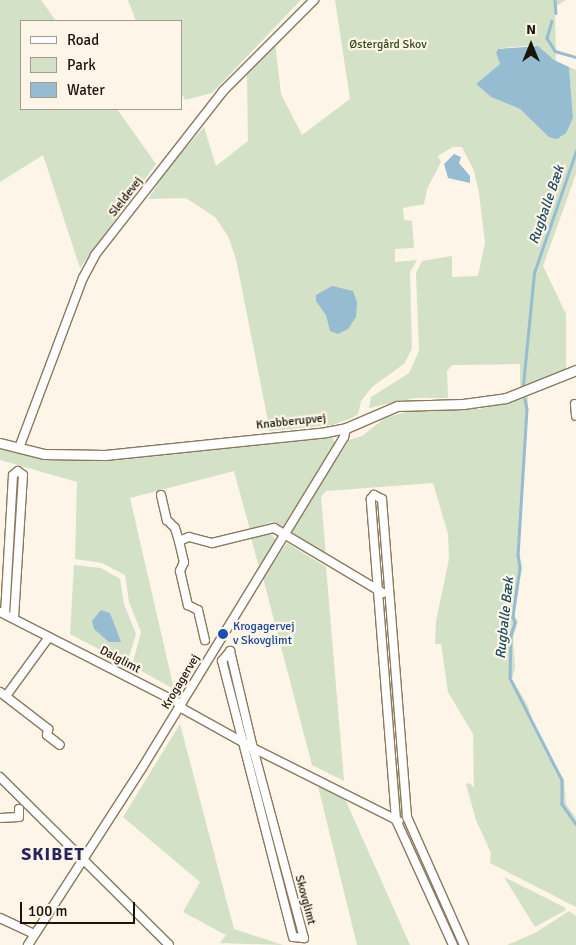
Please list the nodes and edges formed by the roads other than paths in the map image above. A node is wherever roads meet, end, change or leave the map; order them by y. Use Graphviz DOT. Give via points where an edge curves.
graph roads {
  1 [pos="314,0"];
  2 [pos="576,370"];
  3 [pos="575,404"];
  4 [pos="576,416"];
  5 [pos="346,428"];
  6 [pos="0,443"];
  7 [pos="19,448"];
  8 [pos="161,494"];
  9 [pos="10,532"];
  10 [pos="19,533"];
  11 [pos="284,534"];
  12 [pos="179,541"];
  13 [pos="389,592"];
  14 [pos="379,593"];
  15 [pos="2,613"];
  16 [pos="14,619"];
  17 [pos="48,637"];
  18 [pos="205,640"];
  19 [pos="3,694"];
  20 [pos="179,706"];
  21 [pos="243,742"];
  22 [pos="60,745"];
  23 [pos="253,748"];
  24 [pos="0,777"];
  25 [pos="19,808"];
  26 [pos="0,818"];
  27 [pos="396,820"];
  28 [pos="410,826"];
  29 [pos="84,861"];
  30 [pos="0,918"];
  31 [pos="35,934"];
  32 [pos="28,945"];
  33 [pos="169,945"];
  34 [pos="453,945"];
  35 [pos="464,945"];
  1 -- 7 [label="street, Sleldevej" via="223,91 95,255 83,278"];
  2 -- 5 [label="street, Knabberupvej" via="506,398 463,404 397,406"];
  3 -- 4 [label="street"];
  5 -- 7 [label="street, Knabberupvej" via="105,456 44,454"];
  5 -- 11 [label="street, Krogagervej" via="344,437"];
  6 -- 7 [label="street, Knabberupvej"];
  8 -- 12 [label="street" via="166,520 175,528"];
  9 -- 10 [label="street"];
  9 -- 10 [label="street" via="13,475 18,471 23,475"];
  9 -- 15 [label="street"];
  10 -- 16 [label="street"];
  11 -- 12 [label="street" via="271,527 212,543 190,537"];
  11 -- 14 [label="street"];
  11 -- 20 [label="street, Krogagervej"];
  12 -- 18 [label="street" via="184,562 180,571 188,605 198,610"];
  13 -- 14 [label="street"];
  13 -- 14 [label="street" via="382,499 374,495 371,499"];
  13 -- 28 [label="street"];
  14 -- 27 [label="street"];
  15 -- 16 [label="street, Dalglimt"];
  16 -- 17 [label="street, Dalglimt"];
  17 -- 19 [label="street"];
  17 -- 20 [label="street, Dalglimt" via="177,702"];
  19 -- 22 [label="street" via="48,729 47,735"];
  20 -- 21 [label="street"];
  20 -- 29 [label="street, Krogagervej"];
  21 -- 23 [label="street"];
  21 -- 23 [label="street, Skovglimt" via="222,661 230,652"];
  21 -- 23 [label="street, Skovglimt" via="293,937 304,938"];
  23 -- 27 [label="street"];
  24 -- 29 [label="street"];
  25 -- 26 [label="street" via="19,818"];
  27 -- 28 [label="street"];
  27 -- 34 [label="street"];
  28 -- 35 [label="street"];
  29 -- 31 [label="street, Krogagervej"];
  29 -- 33 [label="street"];
  30 -- 31 [label="street"];
  31 -- 32 [label="street, Krogagervej"];
}
